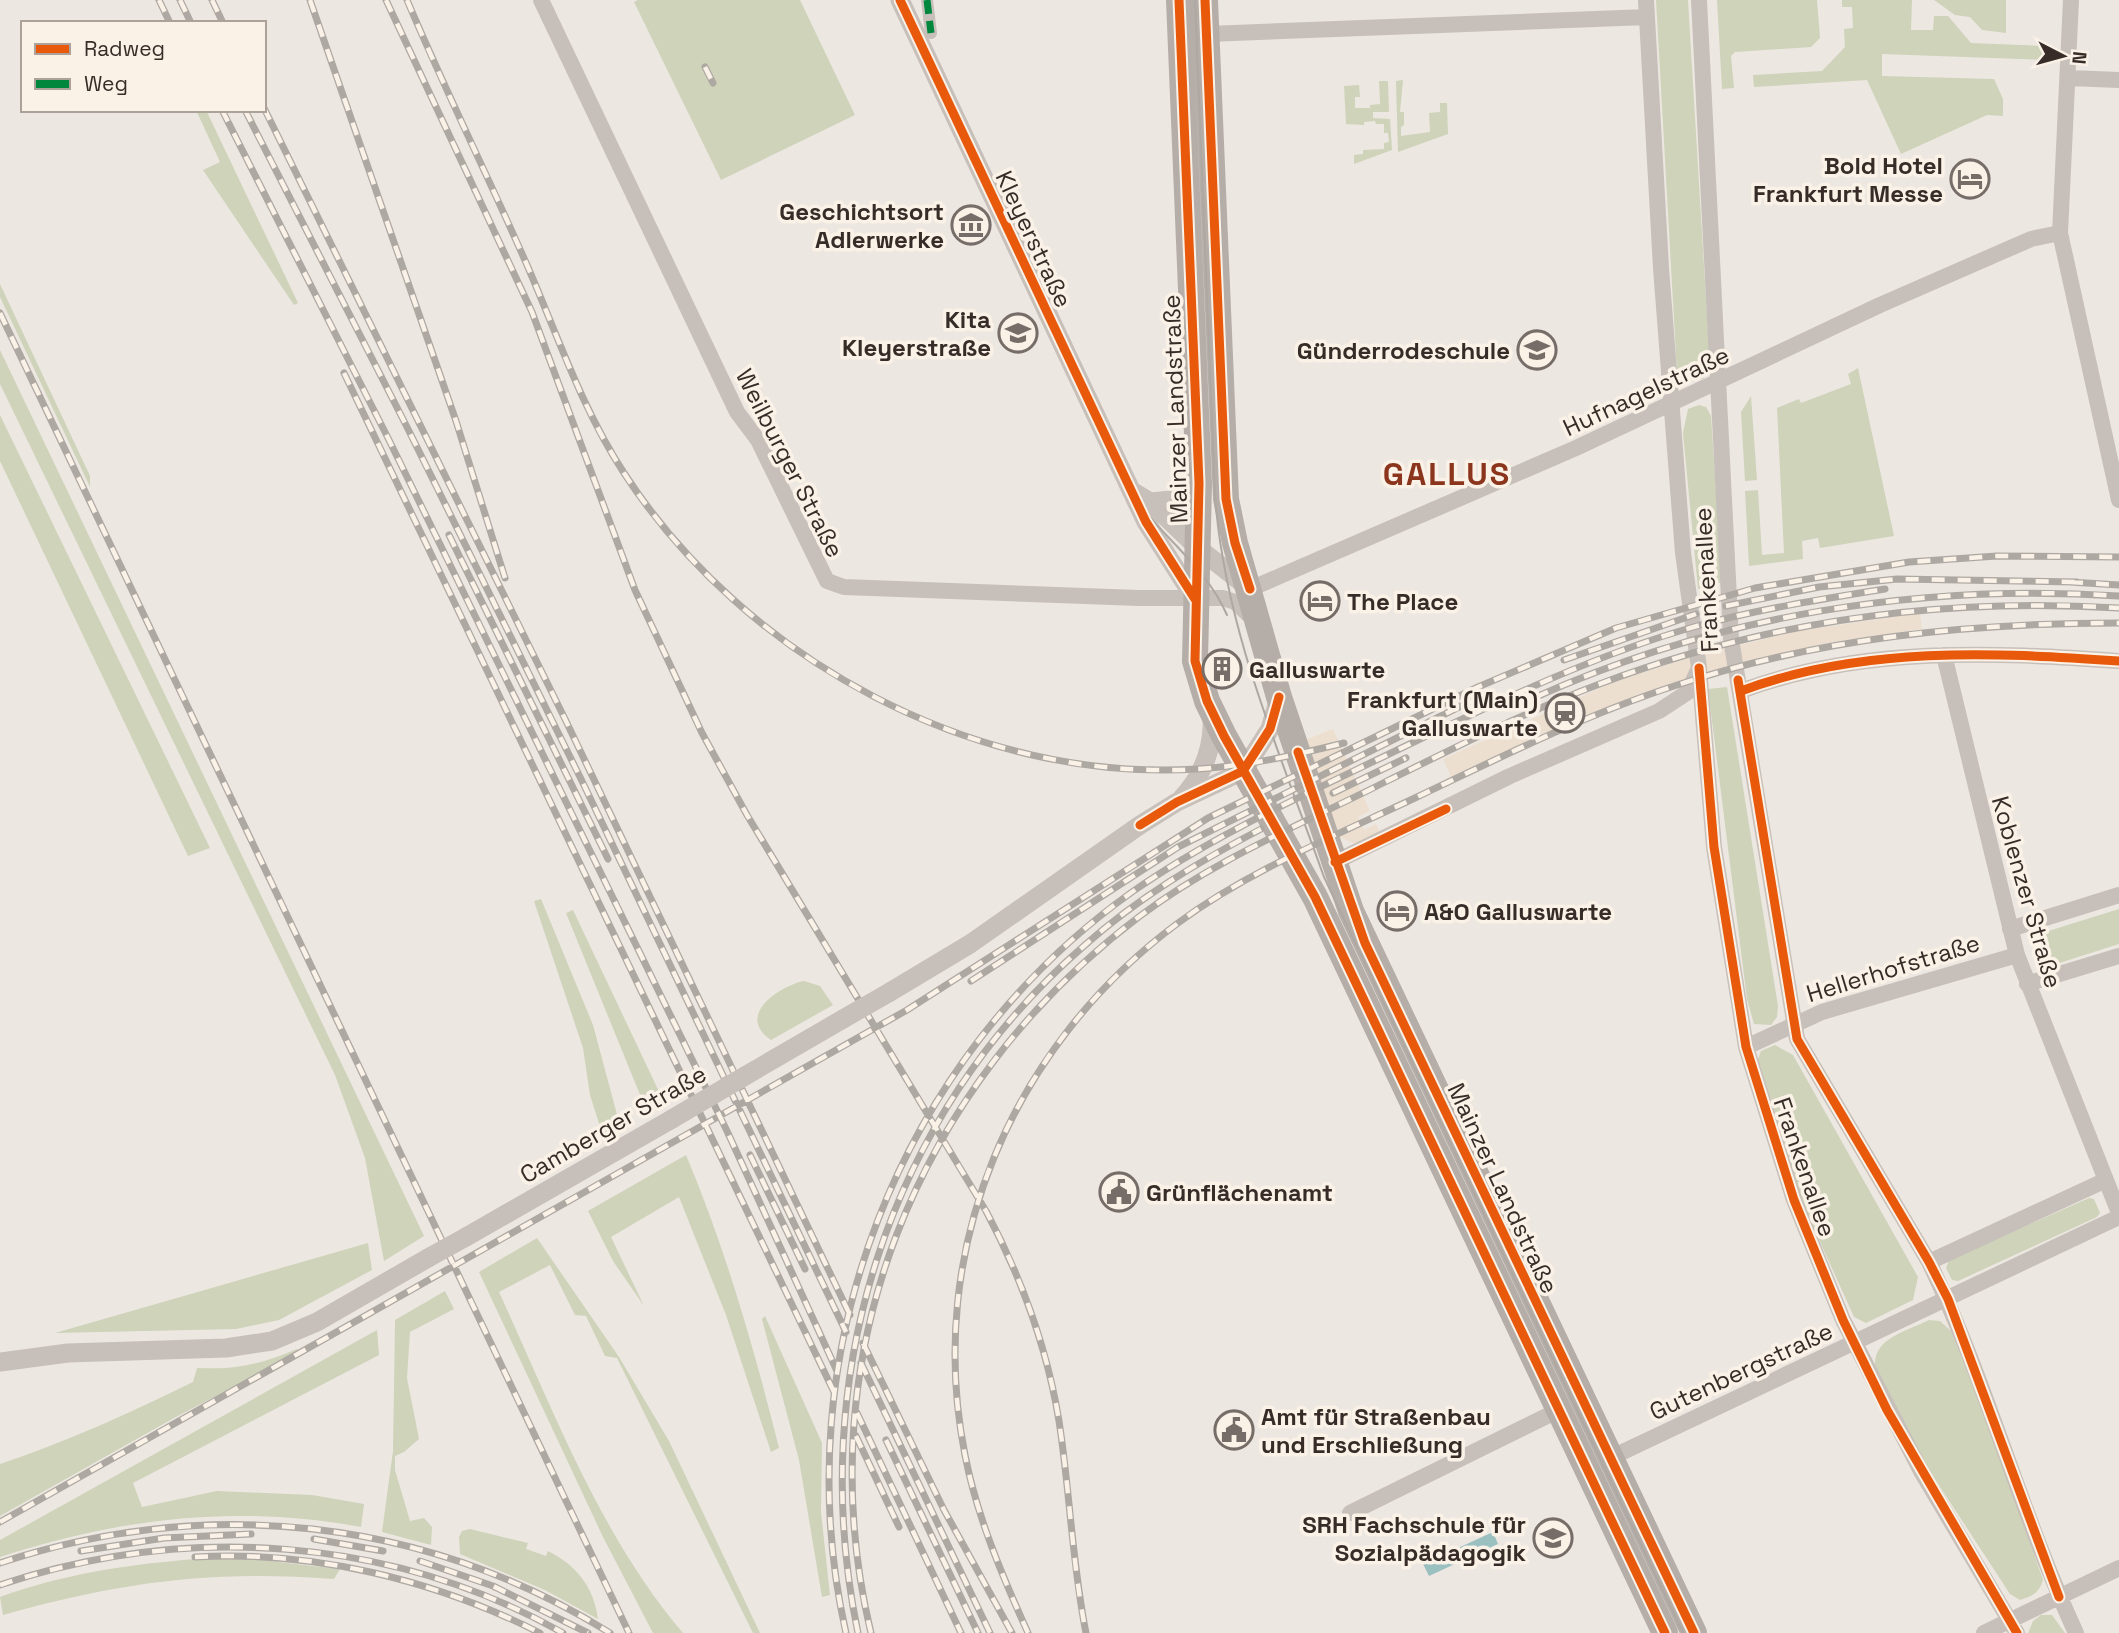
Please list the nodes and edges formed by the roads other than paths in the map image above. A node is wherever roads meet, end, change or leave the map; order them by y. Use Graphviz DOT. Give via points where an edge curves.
graph roads {
  1 [pos="541,0"];
  2 [pos="900,0"];
  3 [pos="927,0"];
  4 [pos="1179,0"];
  5 [pos="1205,0"];
  6 [pos="1699,0"];
  7 [pos="2071,0"];
  8 [pos="1647,8"];
  9 [pos="931,33"];
  10 [pos="1207,34"];
  11 [pos="2069,78"];
  12 [pos="2119,80"];
  13 [pos="2060,233"];
  14 [pos="1719,383"];
  15 [pos="1672,404"];
  16 [pos="1199,483"];
  17 [pos="1142,498"];
  18 [pos="2119,500"];
  19 [pos="1198,548"];
  20 [pos="1250,589"];
  21 [pos="1195,599"];
  22 [pos="1259,627"];
  23 [pos="1944,655"];
  24 [pos="2119,662"];
  25 [pos="1699,668"];
  26 [pos="1741,691"];
  27 [pos="1279,697"];
  28 [pos="1212,713"];
  29 [pos="1243,771"];
  30 [pos="1177,802"];
  31 [pos="1335,862"];
  32 [pos="2119,895"];
  33 [pos="2010,929"];
  34 [pos="2017,955"];
  35 [pos="2119,956"];
  36 [pos="2027,984"];
  37 [pos="1794,1022"];
  38 [pos="1746,1047"];
  39 [pos="1464,1181"];
  40 [pos="2106,1181"];
  41 [pos="2119,1215"];
  42 [pos="1930,1262"];
  43 [pos="1948,1299"];
  44 [pos="1854,1343"];
  45 [pos="27,1358"];
  46 [pos="0,1362"];
  47 [pos="0,1371"];
  48 [pos="1559,1410"];
  49 [pos="1610,1458"];
  50 [pos="1350,1513"];
  51 [pos="2119,1569"];
  52 [pos="2059,1597"];
  53 [pos="2014,1627"];
  54 [pos="1665,1633"];
  55 [pos="1694,1633"];
  56 [pos="1984,1633"];
  57 [pos="2076,1633"];
  1 -- 21 [label="street, Weilburger Straße" via="737,412 758,440 827,581 844,587"];
  2 -- 17 [label="street, Kleyerstraße"];
  3 -- 9 [label="street"];
  4 -- 16 [label="main road, Mainzer Landstraße"];
  5 -- 10 [label="main road, Mainzer Landstraße"];
  6 -- 14 [label="street, Frankenallee"];
  7 -- 11 [label="street"];
  8 -- 10 [label="street"];
  8 -- 15 [label="street, Frankenallee"];
  10 -- 20 [label="main road, Mainzer Landstraße" via="1226,499"];
  11 -- 12 [label="street"];
  11 -- 13 [label="street"];
  13 -- 14 [label="street, Hufnagelstraße" via="2031,239 1880,305"];
  13 -- 18 [label="street"];
  14 -- 15 [label="street, Hufnagelstraße"];
  14 -- 26 [label="street, Frankenallee" via="1731,639"];
  15 -- 20 [label="street, Hufnagelstraße"];
  15 -- 25 [label="street, Frankenallee"];
  16 -- 17 [label="street" via="1183,499"];
  16 -- 19 [label="main road, Mainzer Landstraße"];
  17 -- 19 [label="street, Kleyerstraße"];
  17 -- 21 [label="street, Kleyerstraße" via="1150,530"];
  19 -- 20 [label="street, Kleyerstraße"];
  19 -- 21 [label="main road, Mainzer Landstraße"];
  20 -- 22 [label="main road, Mainzer Landstraße"];
  21 -- 22 [label="street, Weilburger Straße" via="1231,600"];
  21 -- 28 [label="main road, Mainzer Landstraße" via="1195,661"];
  22 -- 27 [label="main road, Mainzer Landstraße"];
  23 -- 24 [label="street"];
  23 -- 26 [label="street" via="1836,667"];
  23 -- 33 [label="street, Koblenzer Straße"];
  25 -- 31 [label="street" via="1688,692 1670,705 1510,776"];
  25 -- 38 [label="street, Frankenallee" via="1714,847"];
  26 -- 37 [label="street, Frankenallee"];
  27 -- 29 [label="street" via="1270,729"];
  27 -- 31 [label="main road, Mainzer Landstraße"];
  28 -- 29 [label="main road, Mainzer Landstraße"];
  28 -- 30 [label="street, Camberger Straße" via="1206,759"];
  29 -- 30 [label="street, Camberger Straße"];
  29 -- 39 [label="main road, Mainzer Landstraße" via="1315,897"];
  30 -- 45 [label="street, Camberger Straße, bridge" via="970,944 291,1334 252,1346"];
  31 -- 39 [label="main road, Mainzer Landstraße"];
  32 -- 33 [label="street, Hellerhofstraße"];
  33 -- 34 [label="street, Koblenzer Straße"];
  34 -- 36 [label="street, Koblenzer Straße"];
  34 -- 37 [label="street, Hellerhofstraße"];
  35 -- 36 [label="street"];
  36 -- 40 [label="street, Koblenzer Straße"];
  37 -- 38 [label="street, Hellerhofstraße"];
  37 -- 42 [label="street, Frankenallee" via="1804,1055"];
  38 -- 44 [label="street, Frankenallee" via="1794,1200"];
  39 -- 48 [label="main road, Mainzer Landstraße"];
  39 -- 49 [label="main road, Mainzer Landstraße"];
  40 -- 41 [label="street, Koblenzer Straße"];
  40 -- 42 [label="street"];
  41 -- 43 [label="street, Gutenbergstraße"];
  42 -- 43 [label="street, Frankenallee"];
  43 -- 44 [label="street, Gutenbergstraße"];
  43 -- 52 [label="street, Frankenallee"];
  44 -- 49 [label="street, Gutenbergstraße"];
  44 -- 53 [label="street, Frankenallee" via="1922,1474"];
  45 -- 46 [label="street, Camberger Straße"];
  45 -- 47 [label="street, Camberger Straße"];
  48 -- 50 [label="street"];
  48 -- 54 [label="main road, Mainzer Landstraße"];
  49 -- 55 [label="main road, Mainzer Landstraße"];
  51 -- 52 [label="street"];
  52 -- 53 [label="street"];
  52 -- 57 [label="street, Frankenallee"];
  53 -- 56 [label="street"];
}
